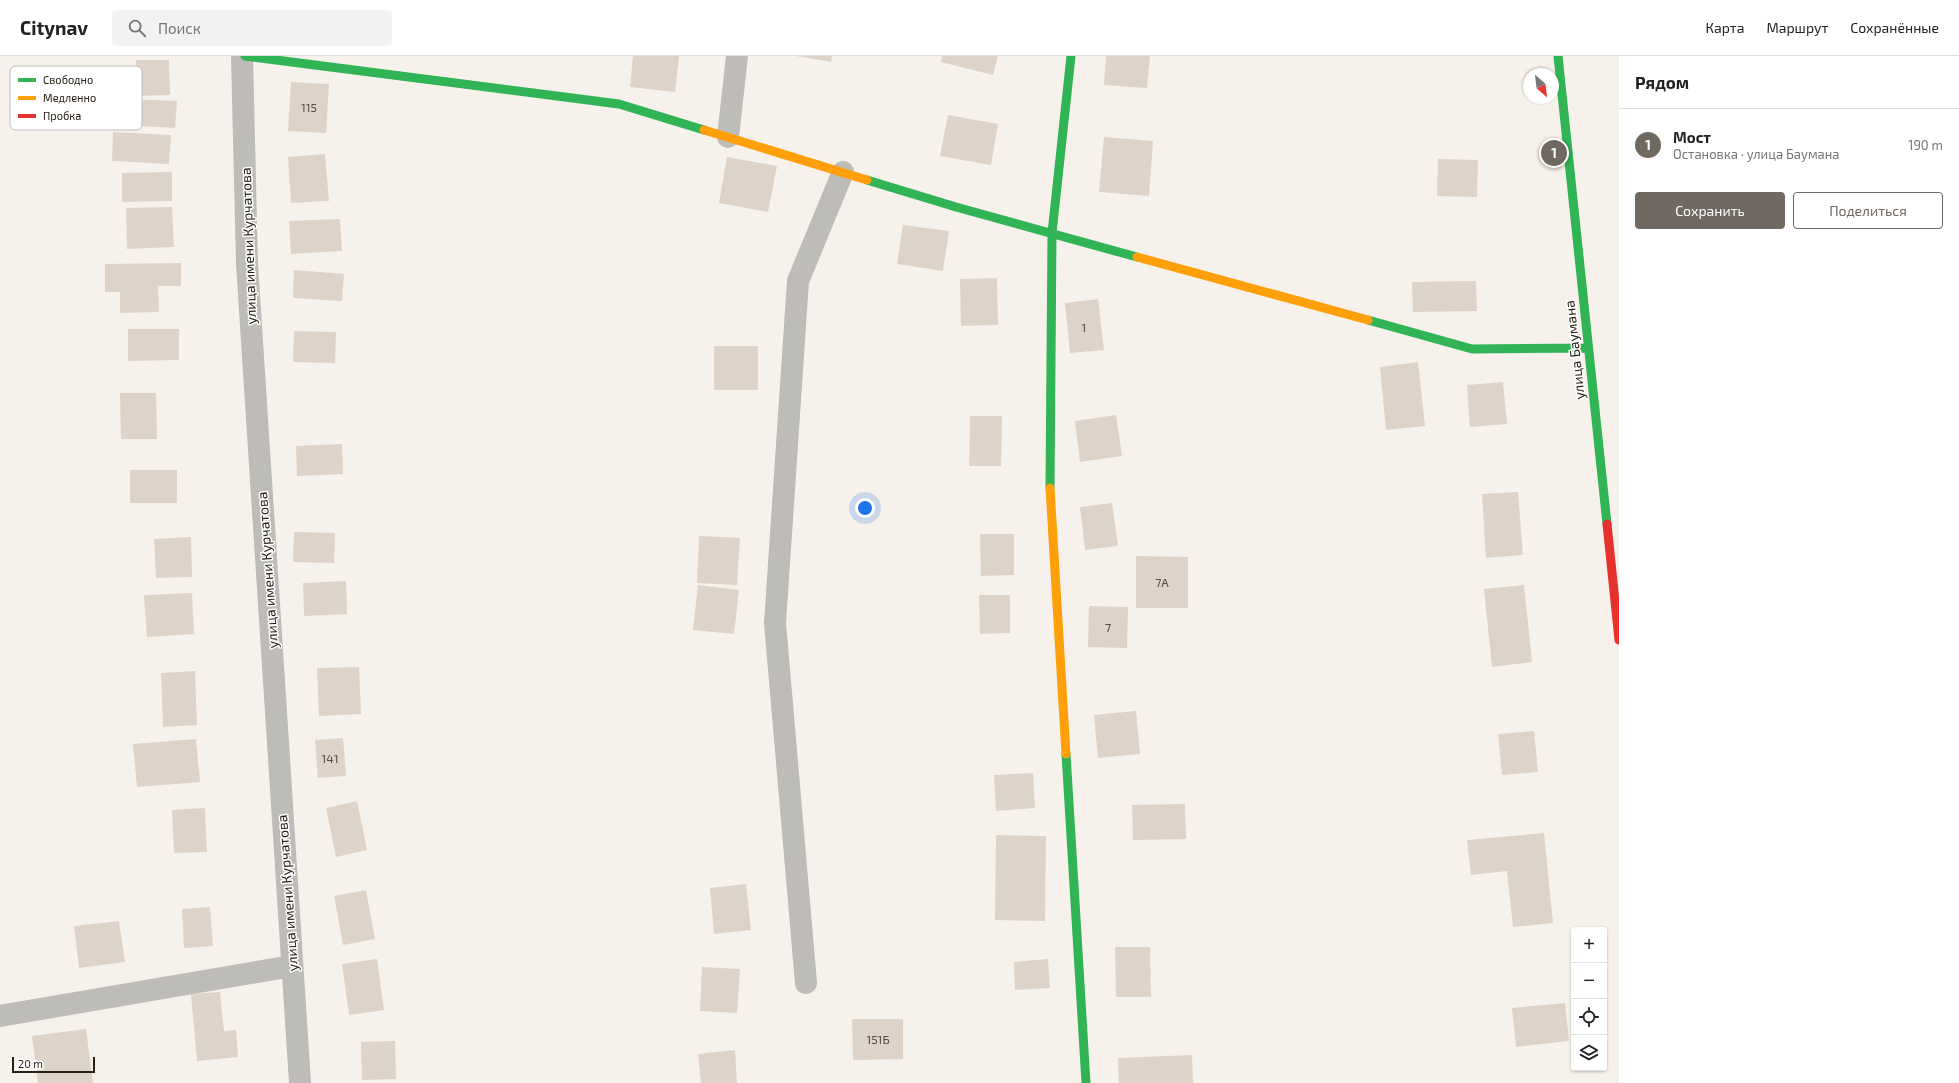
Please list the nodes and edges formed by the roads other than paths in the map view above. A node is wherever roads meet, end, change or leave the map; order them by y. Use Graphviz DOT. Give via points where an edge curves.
graph roads {
  1 [pos="242,56"];
  2 [pos="246,56"];
  3 [pos="737,56"];
  4 [pos="1071,56"];
  5 [pos="1558,56"];
  6 [pos="728,137"];
  7 [pos="843,172"];
  8 [pos="1052,233"];
  9 [pos="1587,348"];
  10 [pos="1619,640"];
  11 [pos="292,966"];
  12 [pos="806,983"];
  13 [pos="0,1016"];
  14 [pos="300,1083"];
  15 [pos="1086,1083"];
  1 -- 11 [label="street, улица имени Курчатова" via="247,264"];
  2 -- 6 [label="street" via="618,104"];
  3 -- 6 [label="street"];
  4 -- 8 [label="street"];
  5 -- 9 [label="street, улица Баумана"];
  6 -- 7 [label="street"];
  7 -- 8 [label="street"];
  7 -- 12 [label="street" via="798,281 775,623"];
  8 -- 9 [label="street" via="1472,349"];
  8 -- 15 [label="street" via="1050,497"];
  9 -- 10 [label="street, улица Баумана"];
  11 -- 13 [label="street"];
  11 -- 14 [label="street, улица имени Курчатова"];
}
